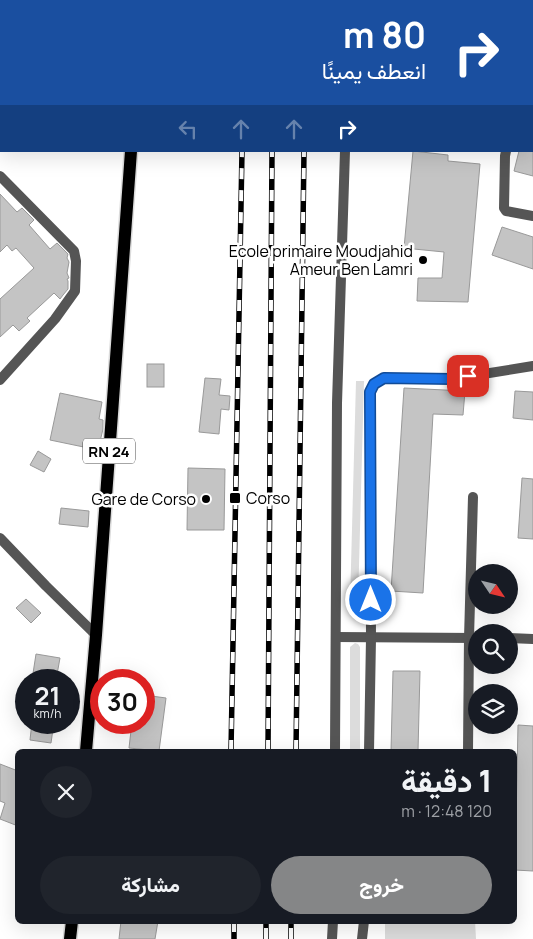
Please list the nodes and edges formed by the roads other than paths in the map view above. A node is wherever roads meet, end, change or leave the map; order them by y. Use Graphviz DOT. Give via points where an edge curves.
graph roads {
  1 [pos="130,152"];
  2 [pos="345,152"];
  3 [pos="506,152"];
  4 [pos="0,176"];
  5 [pos="533,216"];
  6 [pos="533,366"];
  7 [pos="0,380"];
  8 [pos="473,497"];
  9 [pos="0,538"];
  10 [pos="472,624"];
  11 [pos="96,635"];
  12 [pos="336,637"];
  13 [pos="371,638"];
  14 [pos="468,638"];
  15 [pos="518,638"];
  16 [pos="533,639"];
  17 [pos="471,674"];
  18 [pos="86,749"];
  19 [pos="335,749"];
  20 [pos="369,749"];
  21 [pos="468,749"];
  22 [pos="72,924"];
  23 [pos="333,924"];
  24 [pos="364,924"];
  25 [pos="70,939"];
  26 [pos="332,939"];
  27 [pos="362,939"];
  1 -- 11 [label="main road, RN 24"];
  2 -- 12 [label="street" via="337,403"];
  3 -- 5 [label="street" via="504,208 509,212"];
  4 -- 7 [label="street" via="74,252 76,261 75,291 55,319"];
  6 -- 13 [label="street" via="452,379 384,378 374,384 370,392"];
  8 -- 10 [label="street"];
  9 -- 11 [label="street"];
  11 -- 18 [label="main road, RN 24"];
  12 -- 13 [label="street"];
  12 -- 19 [label="street"];
  13 -- 14 [label="street"];
  13 -- 20 [label="street"];
  15 -- 16 [label="street"];
  17 -- 21 [label="street"];
  22 -- 25 [label="main road"];
  23 -- 26 [label="street"];
  24 -- 27 [label="street"];
}
